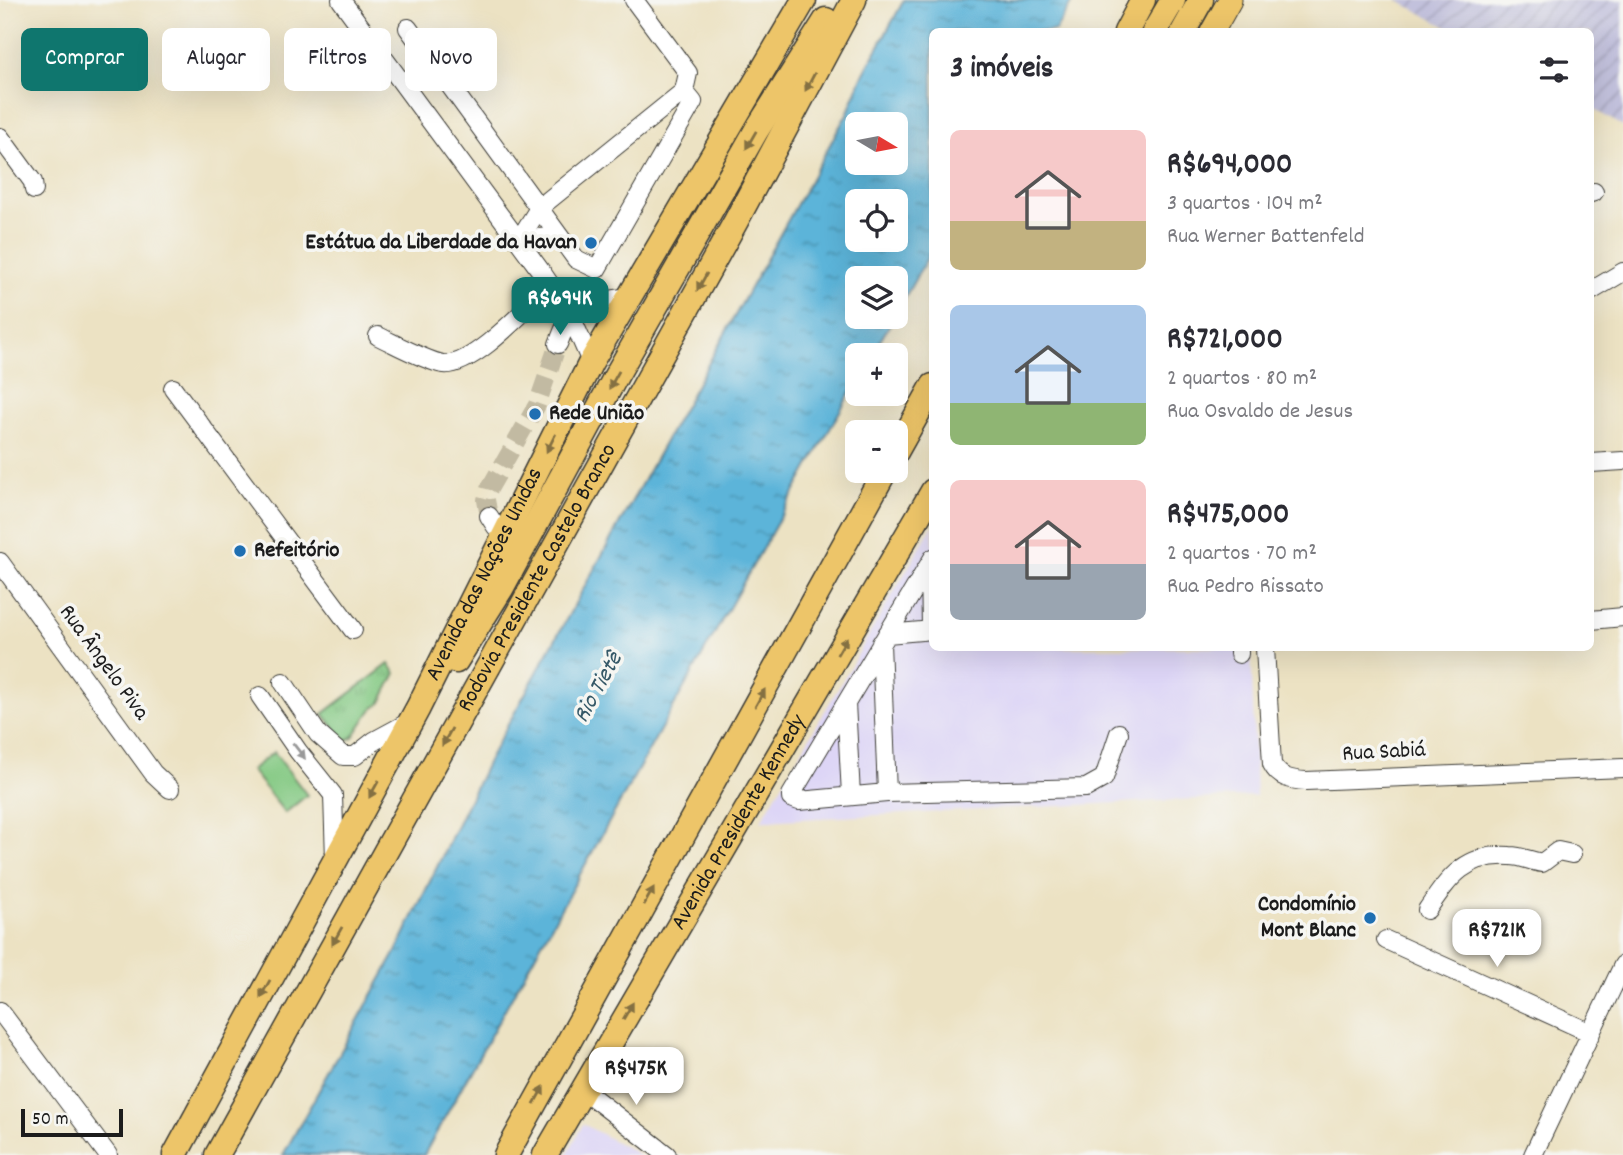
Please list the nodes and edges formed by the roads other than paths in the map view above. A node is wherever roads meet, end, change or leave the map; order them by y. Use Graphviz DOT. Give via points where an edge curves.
graph roads {
  1 [pos="341,0"];
  2 [pos="634,0"];
  3 [pos="804,0"];
  4 [pos="841,0"];
  5 [pos="854,0"];
  6 [pos="1143,0"];
  7 [pos="1173,0"];
  8 [pos="1201,0"];
  9 [pos="1230,0"];
  10 [pos="1128,28"];
  11 [pos="1156,28"];
  12 [pos="1185,28"];
  13 [pos="1214,28"];
  14 [pos="454,91"];
  15 [pos="684,91"];
  16 [pos="0,137"];
  17 [pos="34,190"];
  18 [pos="538,208"];
  19 [pos="559,236"];
  20 [pos="519,240"];
  21 [pos="1623,272"];
  22 [pos="1594,289"];
  23 [pos="554,291"];
  24 [pos="629,297"];
  25 [pos="570,314"];
  26 [pos="377,336"];
  27 [pos="558,344"];
  28 [pos="591,362"];
  29 [pos="173,388"];
  30 [pos="929,393"];
  31 [pos="908,431"];
  32 [pos="1623,461"];
  33 [pos="1594,463"];
  34 [pos="879,483"];
  35 [pos="929,498"];
  36 [pos="0,562"];
  37 [pos="929,564"];
  38 [pos="1623,617"];
  39 [pos="1594,620"];
  40 [pos="353,630"];
  41 [pos="929,630"];
  42 [pos="884,638"];
  43 [pos="1265,651"];
  44 [pos="283,682"];
  45 [pos="260,696"];
  46 [pos="846,703"];
  47 [pos="415,715"];
  48 [pos="1119,733"];
  49 [pos="339,754"];
  50 [pos="1623,768"];
  51 [pos="318,774"];
  52 [pos="170,789"];
  53 [pos="887,793"];
  54 [pos="851,796"];
  55 [pos="1572,854"];
  56 [pos="334,861"];
  57 [pos="1427,910"];
  58 [pos="1387,940"];
  59 [pos="1623,965"];
  60 [pos="0,1011"];
  61 [pos="1591,1033"];
  62 [pos="582,1089"];
  63 [pos="108,1155"];
  64 [pos="175,1155"];
  65 [pos="217,1155"];
  66 [pos="506,1155"];
  67 [pos="545,1155"];
  68 [pos="667,1155"];
  69 [pos="1534,1155"];
  1 -- 20 [label="street"];
  2 -- 15 [label="street" via="688,73"];
  3 -- 24 [label="highway, Avenida das Nações Unidas"];
  4 -- 47 [label="highway, one-way" via="756,131 483,621"];
  5 -- 65 [label="highway, Rodovia Presidente Castelo Branco, one-way"];
  6 -- 10 [label="highway"];
  7 -- 11 [label="highway"];
  8 -- 12 [label="highway"];
  9 -- 13 [label="main road"];
  14 -- 18 [label="street"];
  15 -- 18 [label="street"];
  15 -- 19 [label="street" via="692,102 597,269 576,259"];
  16 -- 17 [label="street"];
  18 -- 19 [label="street"];
  18 -- 20 [label="street"];
  19 -- 20 [label="street"];
  20 -- 23 [label="street"];
  21 -- 22 [label="street"];
  23 -- 24 [label="street" via="603,302"];
  23 -- 25 [label="street"];
  23 -- 26 [label="street" via="480,350 455,364 441,364"];
  24 -- 28 [label="highway, Avenida das Nações Unidas"];
  25 -- 27 [label="street"];
  25 -- 28 [label="street"];
  28 -- 47 [label="highway, Avenida das Nações Unidas, one-way" via="497,524"];
  29 -- 40 [label="street"];
  30 -- 31 [label="highway"];
  32 -- 33 [label="street"];
  66 -- 34 [label="highway, one-way"];
  62 -- 35 [label="highway, Avenida Presidente Kennedy, one-way"];
  36 -- 52 [label="street, Rua Ângelo Piva" via="153,773"];
  37 -- 42 [label="street"];
  38 -- 39 [label="street"];
  41 -- 42 [label="street"];
  42 -- 46 [label="street"];
  42 -- 53 [label="street"];
  43 -- 50 [label="street, Rua Sabiá" via="1272,764 1286,778 1312,781"];
  44 -- 49 [label="street" via="318,734"];
  45 -- 51 [label="street, one-way"];
  46 -- 54 [label="street"];
  46 -- 54 [label="street" via="791,798"];
  47 -- 49 [label="street" via="355,756"];
  47 -- 56 [label="highway, Avenida das Nações Unidas, one-way"];
  48 -- 53 [label="street" via="1104,778 1086,788"];
  49 -- 51 [label="street"];
  51 -- 56 [label="street" via="334,799"];
  53 -- 54 [label="street"];
  55 -- 57 [label="street" via="1558,851 1542,863 1503,855 1461,867"];
  56 -- 64 [label="highway, Avenida das Nações Unidas, one-way"];
  58 -- 61 [label="street"];
  59 -- 61 [label="street"];
  60 -- 63 [label="street"];
  61 -- 69 [label="street"];
  62 -- 67 [label="highway, Avenida Presidente Kennedy"];
  62 -- 68 [label="street"];
}
